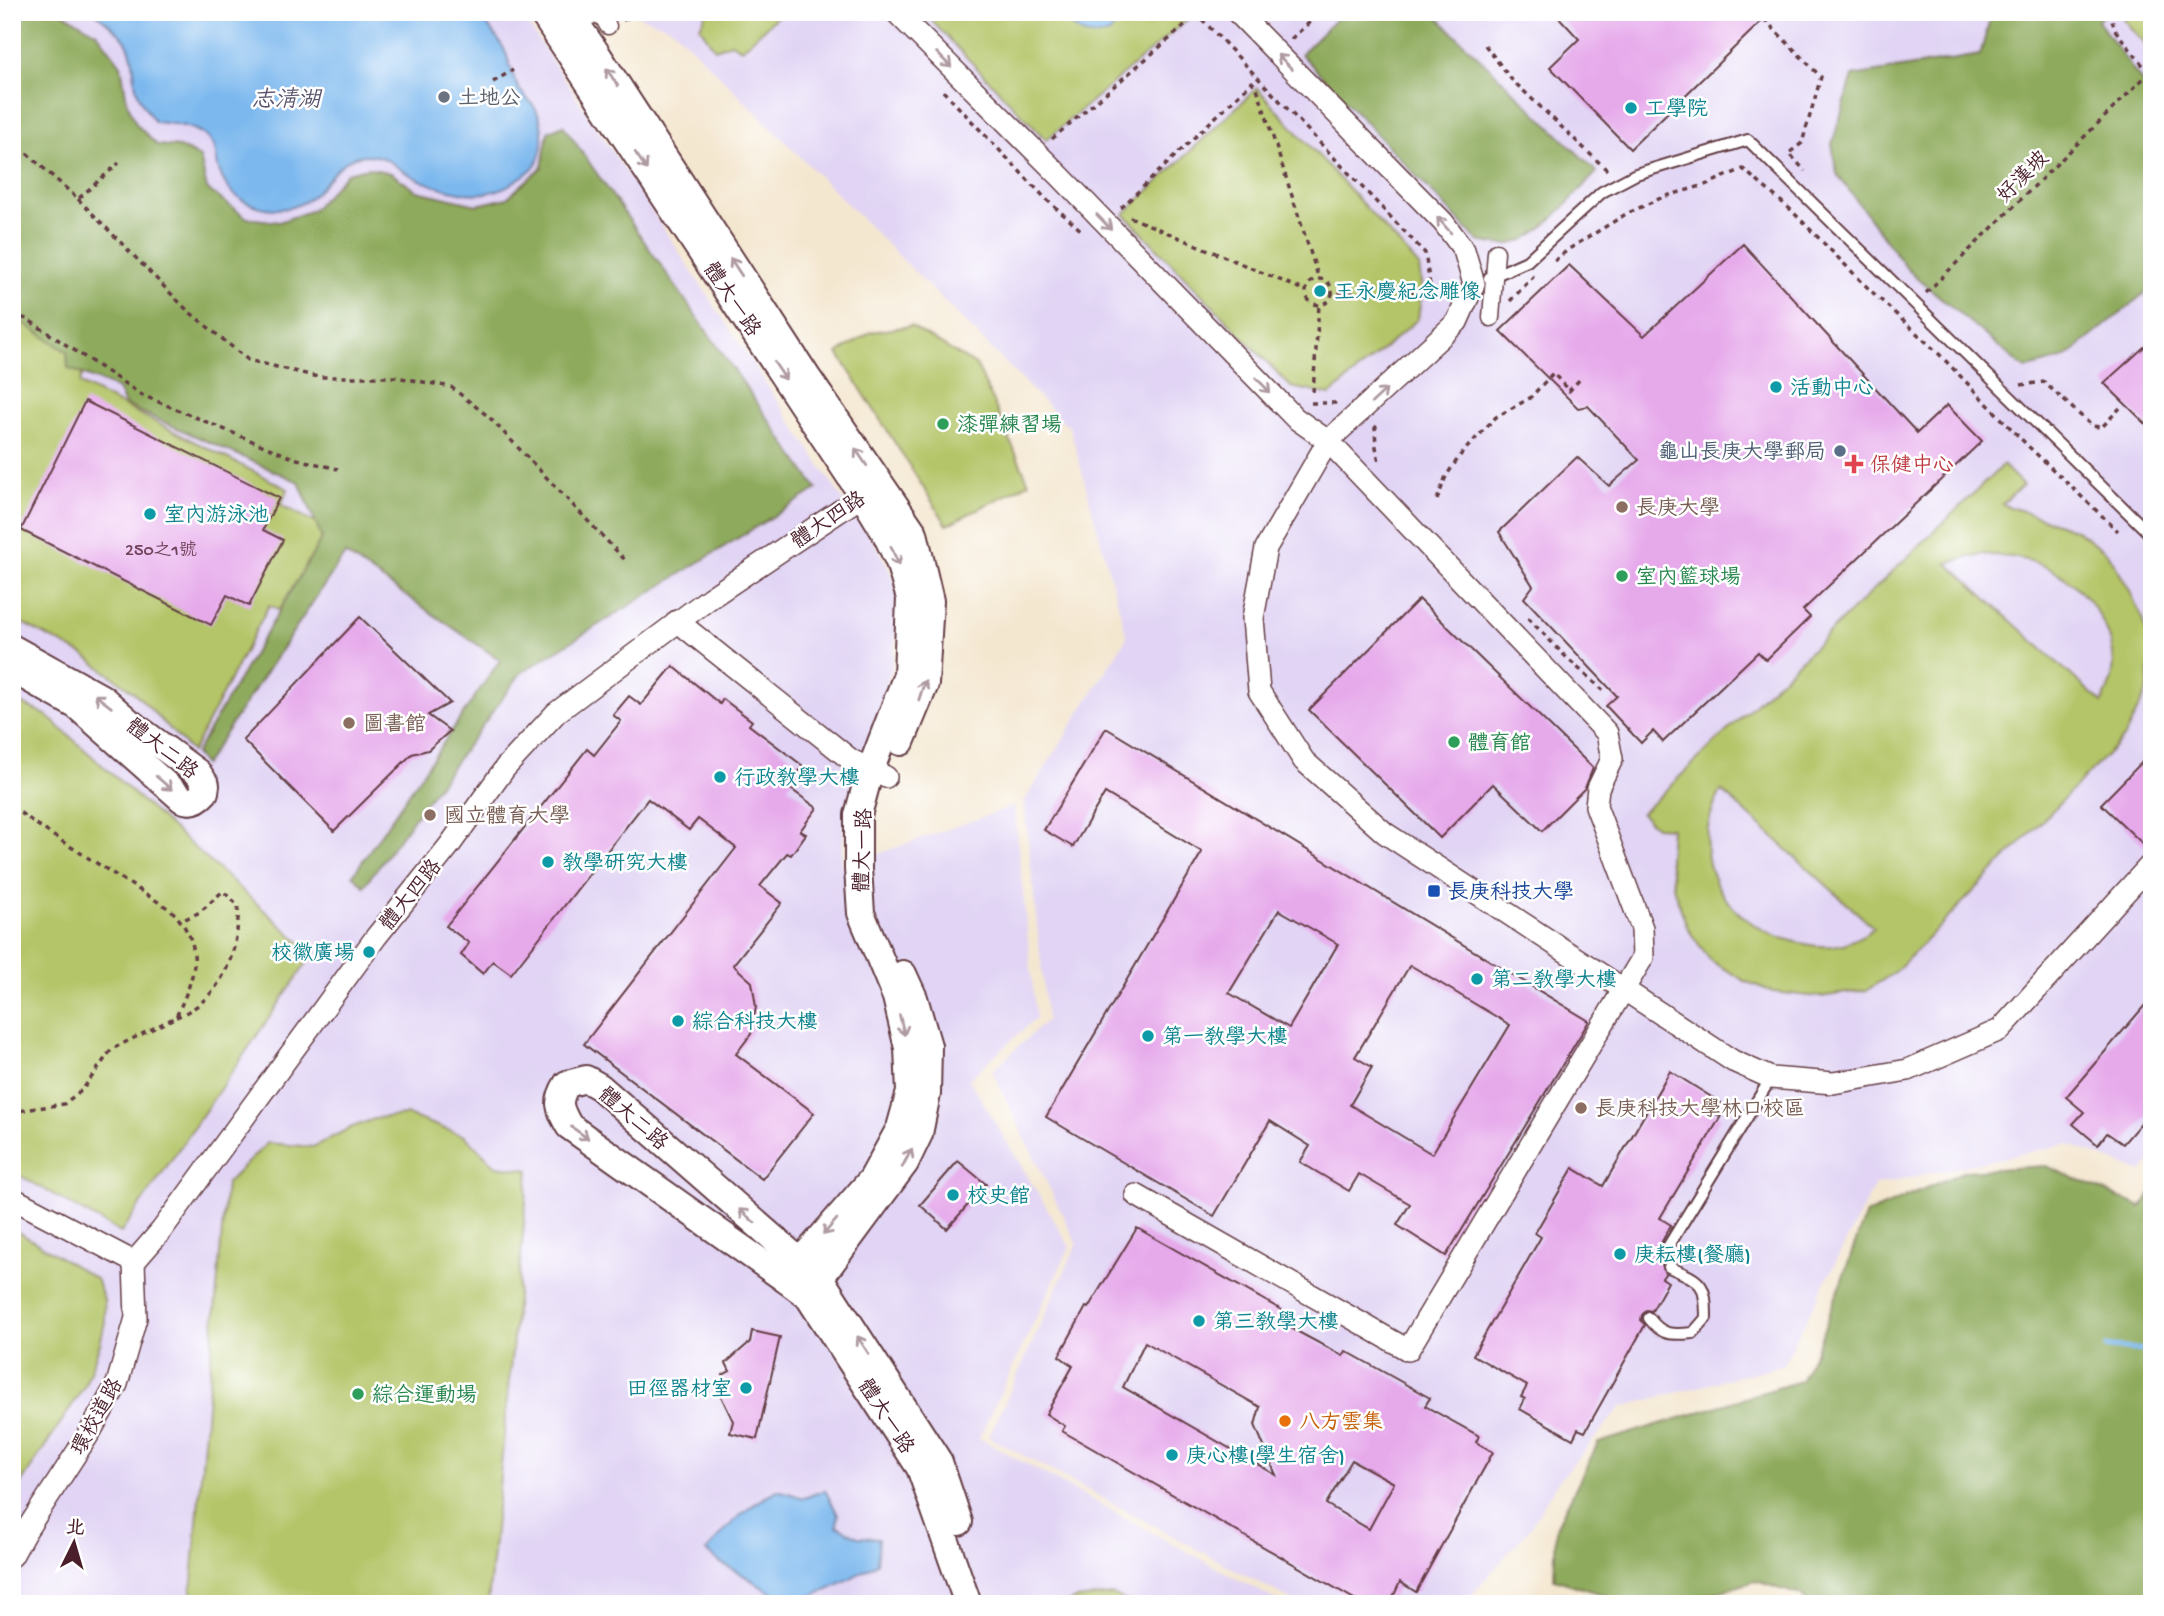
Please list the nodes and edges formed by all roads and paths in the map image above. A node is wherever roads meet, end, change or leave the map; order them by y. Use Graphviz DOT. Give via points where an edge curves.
graph roads {
  1 [pos="896,12"];
  2 [pos="1195,12"];
  3 [pos="1237,12"];
  4 [pos="1321,12"];
  5 [pos="2115,12"];
  6 [pos="574,16"];
  7 [pos="1764,19"];
  8 [pos="1189,22"];
  9 [pos="1485,45"];
  10 [pos="1276,53"];
  11 [pos="513,70"];
  12 [pos="2150,71"];
  13 [pos="493,82"];
  14 [pos="939,88"];
  15 [pos="12,140"];
  16 [pos="1045,145"];
  17 [pos="118,163"];
  18 [pos="1806,172"];
  19 [pos="1600,177"];
  20 [pos="78,199"];
  21 [pos="1119,209"];
  22 [pos="1114,213"];
  23 [pos="1086,235"];
  24 [pos="1496,252"];
  25 [pos="1551,263"];
  26 [pos="1542,270"];
  27 [pos="1319,279"];
  28 [pos="1474,284"];
  29 [pos="1306,291"];
  30 [pos="1332,293"];
  31 [pos="1914,304"];
  32 [pos="1319,305"];
  33 [pos="12,315"];
  34 [pos="1491,318"];
  35 [pos="1581,378"];
  36 [pos="2018,385"];
  37 [pos="1313,392"];
  38 [pos="1344,395"];
  39 [pos="1301,400"];
  40 [pos="2120,408"];
  41 [pos="1383,419"];
  42 [pos="1328,441"];
  43 [pos="1380,466"];
  44 [pos="338,469"];
  45 [pos="871,490"];
  46 [pos="1437,500"];
  47 [pos="2118,531"];
  48 [pos="2152,536"];
  49 [pos="627,562"];
  50 [pos="1527,616"];
  51 [pos="677,621"];
  52 [pos="12,648"];
  53 [pos="12,669"];
  54 [pos="1603,690"];
  55 [pos="879,774"];
  56 [pos="12,807"];
  57 [pos="2152,863"];
  58 [pos="181,921"];
  59 [pos="1623,988"];
  60 [pos="176,1017"];
  61 [pos="1771,1078"];
  62 [pos="12,1112"];
  63 [pos="1136,1195"];
  64 [pos="12,1198"];
  65 [pos="1666,1250"];
  66 [pos="134,1262"];
  67 [pos="1670,1267"];
  68 [pos="803,1279"];
  69 [pos="1648,1318"];
  70 [pos="12,1556"];
  71 [pos="968,1604"];
  72 [pos="985,1604"];
  1 -- 42 [label="street, one-way" via="1295,418"];
  2 -- 30 [label="path" via="1424,253 1431,292"];
  3 -- 10 [label="street"];
  4 -- 10 [label="path"];
  5 -- 12 [label="path" via="2111,17 2115,30"];
  6 -- 45 [label="street, 體大一路"];
  7 -- 18 [label="path" via="1821,78 1802,143 1789,153"];
  8 -- 16 [label="path"];
  9 -- 19 [label="path" via="1511,79 1607,169"];
  28 -- 10 [label="street, one-way" via="1464,250 1443,222"];
  11 -- 13 [label="path"];
  12 -- 31 [label="path, 好漢坡"];
  14 -- 23 [label="path"];
  15 -- 20 [label="path"];
  17 -- 20 [label="path"];
  20 -- 49 [label="path" via="187,310 248,359 318,377 396,377 451,387 489,418"];
  21 -- 22 [label="path"];
  21 -- 27 [label="path" via="1252,82"];
  21 -- 29 [label="path"];
  24 -- 34 [label="street"];
  25 -- 47 [label="path" via="1626,214 1743,169 1790,209"];
  26 -- 34 [label="path"];
  27 -- 29 [label="path" via="1308,284"];
  27 -- 30 [label="path" via="1327,281"];
  28 -- 31 [label="lane" via="1527,261 1613,186 1636,174 1748,140"];
  42 -- 28 [label="street, one-way" via="1457,322"];
  29 -- 32 [label="path" via="1311,302"];
  30 -- 32 [label="path"];
  31 -- 48 [label="lane"];
  32 -- 37 [label="path"];
  33 -- 44 [label="path" via="27,319 142,395 293,458"];
  35 -- 46 [label="path" via="1569,391 1553,373 1530,398 1496,417 1462,453"];
  36 -- 40 [label="path" via="2044,383 2092,426 2102,427"];
  38 -- 39 [label="path" via="1335,403"];
  41 -- 43 [label="path" via="1375,428"];
  42 -- 59 [label="street" via="1606,733 1612,759 1598,788 1596,806 1642,928 1643,957"];
  42 -- 59 [label="street" via="1266,548 1253,618 1259,691 1304,761 1385,833"];
  45 -- 51 [label="street, 體大四路"];
  45 -- 55 [label="street, 體大一路" via="910,598 907,675"];
  50 -- 54 [label="path"];
  51 -- 55 [label="street" via="851,760"];
  51 -- 66 [label="street, 體大四路" via="556,713 505,768"];
  53 -- 52 [label="street, 體大二路, one-way" via="77,706 182,799 194,800 205,792 198,773 102,698"];
  55 -- 68 [label="street, 體大一路" via="859,815 861,913 895,997 909,1054 910,1092 900,1128 872,1179"];
  56 -- 58 [label="path" via="171,910"];
  57 -- 61 [label="street" via="2000,1030 1908,1070 1833,1083"];
  58 -- 60 [label="path" via="193,946 194,971"];
  58 -- 60 [label="path" via="200,912 223,891 238,905 235,946 220,982 206,998"];
  59 -- 61 [label="street" via="1733,1061"];
  59 -- 63 [label="street" via="1408,1350"];
  60 -- 62 [label="path" via="112,1049 83,1089 64,1104"];
  61 -- 65 [label="lane"];
  64 -- 66 [label="street"];
  66 -- 70 [label="street, 環校道路" via="136,1318 117,1384"];
  67 -- 69 [label="lane" via="1696,1279 1706,1295 1706,1318 1693,1333 1672,1335 1657,1329"];
  68 -- 68 [label="street, 體大二路, one-way" via="600,1087 586,1079 567,1084 560,1096 569,1126"];
  68 -- 71 [label="street, 體大一路" via="920,1468"];
  72 -- 68 [label="street, 體大一路, one-way" via="939,1462"];
}
